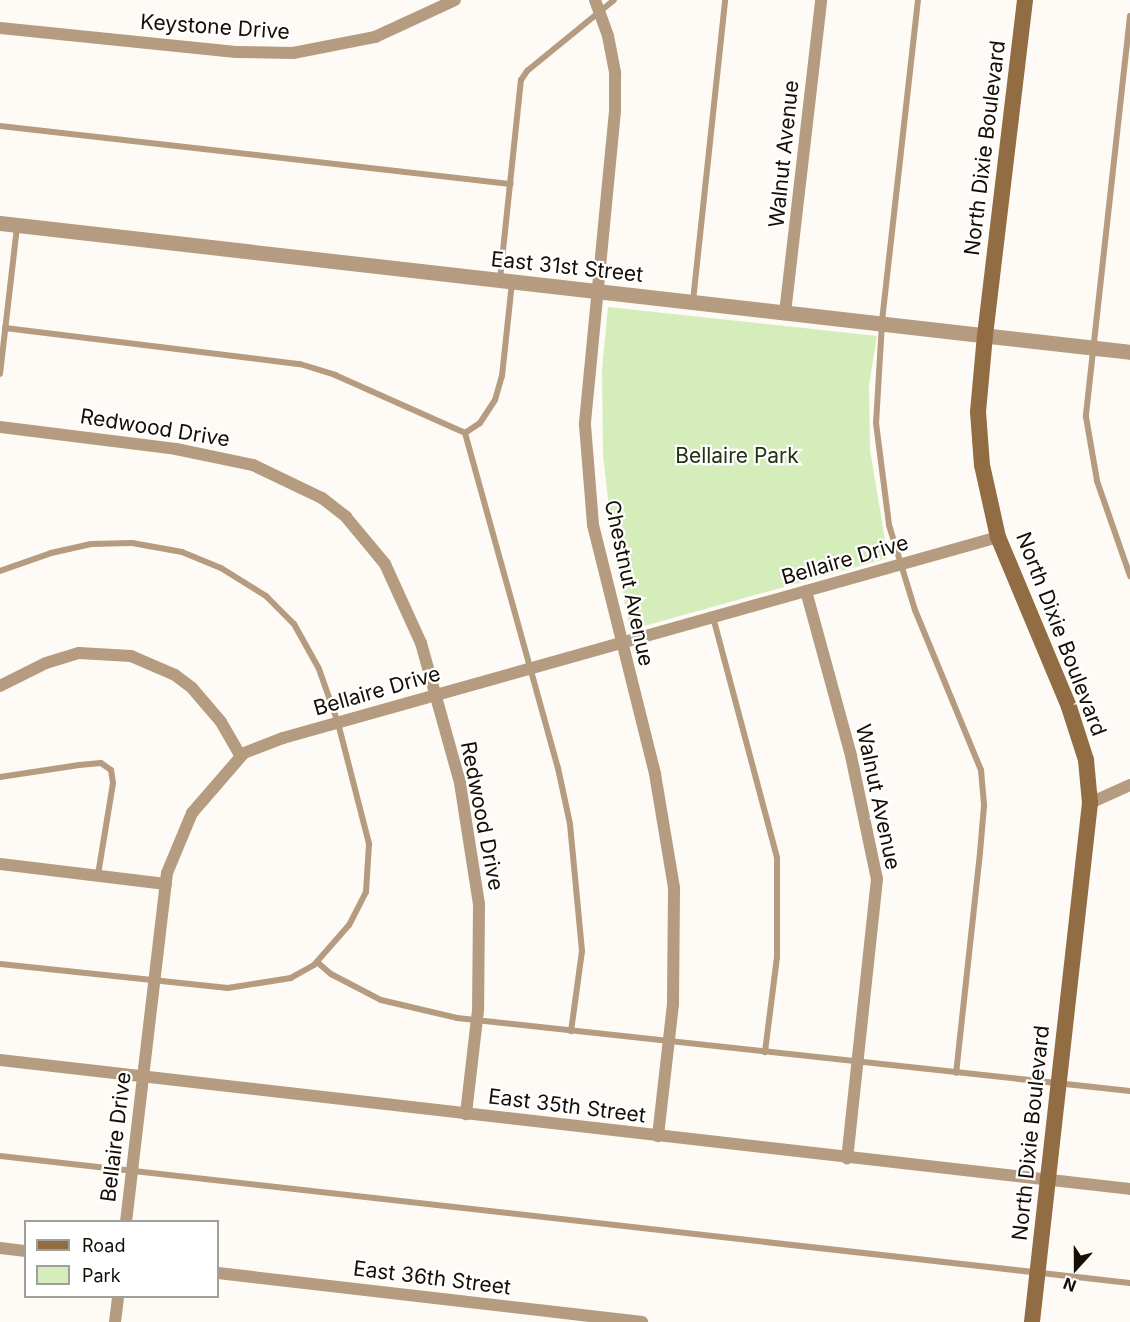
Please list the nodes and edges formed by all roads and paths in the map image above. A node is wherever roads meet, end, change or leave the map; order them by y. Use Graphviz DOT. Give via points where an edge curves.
graph roads {
  1 [pos="455,0"];
  2 [pos="614,0"];
  3 [pos="725,0"];
  4 [pos="821,0"];
  5 [pos="918,0"];
  6 [pos="1025,0"];
  7 [pos="597,6"];
  8 [pos="1130,16"];
  9 [pos="0,28"];
  10 [pos="0,126"];
  11 [pos="511,183"];
  12 [pos="0,224"];
  13 [pos="17,225"];
  14 [pos="506,281"];
  15 [pos="595,291"];
  16 [pos="693,302"];
  17 [pos="785,312"];
  18 [pos="882,323"];
  19 [pos="5,328"];
  20 [pos="985,335"];
  21 [pos="1094,348"];
  22 [pos="1130,352"];
  23 [pos="0,374"];
  24 [pos="0,427"];
  25 [pos="465,433"];
  26 [pos="998,537"];
  27 [pos="901,564"];
  28 [pos="0,571"];
  29 [pos="1130,576"];
  30 [pos="806,591"];
  31 [pos="713,617"];
  32 [pos="621,643"];
  33 [pos="530,669"];
  34 [pos="0,686"];
  35 [pos="435,695"];
  36 [pos="338,723"];
  37 [pos="241,756"];
  38 [pos="0,777"];
  39 [pos="1130,785"];
  40 [pos="1090,803"];
  41 [pos="0,864"];
  42 [pos="98,876"];
  43 [pos="166,884"];
  44 [pos="317,962"];
  45 [pos="0,964"];
  46 [pos="154,981"];
  47 [pos="477,1021"];
  48 [pos="571,1030"];
  49 [pos="669,1040"];
  50 [pos="765,1052"];
  51 [pos="0,1060"];
  52 [pos="858,1064"];
  53 [pos="956,1073"];
  54 [pos="143,1078"];
  55 [pos="1059,1086"];
  56 [pos="1130,1091"];
  57 [pos="466,1114"];
  58 [pos="658,1136"];
  59 [pos="0,1156"];
  60 [pos="847,1158"];
  61 [pos="132,1171"];
  62 [pos="1049,1179"];
  63 [pos="1130,1189"];
  64 [pos="126,1220"];
  65 [pos="0,1248"];
  66 [pos="24,1251"];
  67 [pos="219,1273"];
  68 [pos="1038,1273"];
  69 [pos="1130,1283"];
  70 [pos="118,1298"];
  71 [pos="115,1322"];
  72 [pos="642,1322"];
  73 [pos="1032,1322"];
  1 -- 9 [label="street, Keystone Drive" via="375,38 293,53 236,52"];
  2 -- 7 [label="lane"];
  3 -- 16 [label="lane"];
  4 -- 17 [label="street, Walnut Avenue"];
  5 -- 18 [label="lane"];
  6 -- 20 [label="main road, North Dixie Boulevard"];
  7 -- 11 [label="lane" via="521,80"];
  7 -- 15 [label="street, Chestnut Avenue" via="615,73 615,111"];
  8 -- 21 [label="lane"];
  10 -- 11 [label="lane"];
  11 -- 14 [label="lane"];
  12 -- 13 [label="street, East 31st Street"];
  13 -- 14 [label="street, East 31st Street"];
  13 -- 19 [label="lane"];
  14 -- 15 [label="street, East 31st Street"];
  14 -- 25 [label="lane" via="497,392 489,413"];
  15 -- 16 [label="street, East 31st Street"];
  15 -- 32 [label="street, Chestnut Avenue" via="585,425 593,525"];
  16 -- 17 [label="street, East 31st Street"];
  17 -- 18 [label="street, East 31st Street"];
  18 -- 20 [label="street, East 31st Street"];
  18 -- 27 [label="lane" via="876,390 880,474"];
  19 -- 23 [label="lane"];
  19 -- 25 [label="lane" via="300,364 335,375"];
  20 -- 21 [label="street, East 31st Street"];
  20 -- 26 [label="main road, North Dixie Boulevard" via="978,412 982,465"];
  21 -- 22 [label="street, East 31st Street"];
  21 -- 29 [label="lane" via="1086,417 1090,449 1116,543"];
  24 -- 35 [label="street, Redwood Drive" via="228,458 299,484 346,517 386,564 410,611"];
  25 -- 33 [label="lane"];
  26 -- 27 [label="street, Bellaire Drive"];
  26 -- 40 [label="main road, North Dixie Boulevard" via="1069,707 1086,760"];
  27 -- 30 [label="street, Bellaire Drive"];
  27 -- 53 [label="lane" via="915,610 981,770 984,806"];
  28 -- 36 [label="lane" via="51,553 113,542 173,550 221,568 266,596 294,624 319,669"];
  30 -- 31 [label="street, Bellaire Drive"];
  30 -- 52 [label="street, Walnut Avenue" via="851,756 877,879"];
  31 -- 32 [label="street, Bellaire Drive"];
  31 -- 50 [label="lane" via="777,858 777,957"];
  32 -- 33 [label="street, Bellaire Drive"];
  32 -- 49 [label="street, Chestnut Avenue" via="655,774 674,888"];
  33 -- 35 [label="street, Bellaire Drive"];
  33 -- 48 [label="lane" via="558,768 576,867 582,951"];
  34 -- 37 [label="street" via="46,663 79,653 131,656 176,675 192,688 221,722"];
  35 -- 36 [label="street, Bellaire Drive"];
  35 -- 47 [label="street, Redwood Drive" via="460,783 479,904"];
  36 -- 37 [label="street, Bellaire Drive" via="258,746"];
  36 -- 44 [label="lane" via="364,817 369,872 366,892 349,925"];
  37 -- 43 [label="street, Bellaire Drive" via="192,813 176,843"];
  38 -- 42 [label="lane" via="101,763 111,770 113,783"];
  39 -- 40 [label="street"];
  40 -- 55 [label="main road, North Dixie Boulevard"];
  41 -- 42 [label="street"];
  42 -- 43 [label="street"];
  43 -- 46 [label="street, Bellaire Drive"];
  44 -- 46 [label="lane" via="291,978 260,986 228,988"];
  44 -- 47 [label="lane" via="354,987 403,1008"];
  45 -- 46 [label="lane"];
  46 -- 54 [label="street, Bellaire Drive"];
  47 -- 48 [label="lane"];
  47 -- 57 [label="street, Redwood Drive"];
  48 -- 49 [label="lane"];
  49 -- 50 [label="lane"];
  49 -- 58 [label="street, Chestnut Avenue"];
  50 -- 52 [label="lane"];
  51 -- 54 [label="street, East 35th Street"];
  52 -- 53 [label="lane"];
  52 -- 60 [label="street, Walnut Avenue"];
  53 -- 55 [label="lane"];
  54 -- 57 [label="street, East 35th Street"];
  54 -- 61 [label="street, Bellaire Drive"];
  55 -- 56 [label="lane"];
  55 -- 62 [label="main road, North Dixie Boulevard"];
  57 -- 58 [label="street, East 35th Street"];
  58 -- 60 [label="street, East 35th Street"];
  59 -- 61 [label="lane"];
  60 -- 62 [label="street, East 35th Street"];
  61 -- 64 [label="street, Bellaire Drive"];
  61 -- 68 [label="lane"];
  62 -- 63 [label="street, East 35th Street"];
  62 -- 68 [label="main road, North Dixie Boulevard"];
  65 -- 66 [label="street"];
  67 -- 72 [label="street, East 36th Street"];
  68 -- 69 [label="lane"];
  68 -- 73 [label="main road, North Dixie Boulevard"];
  70 -- 71 [label="street"];
}
